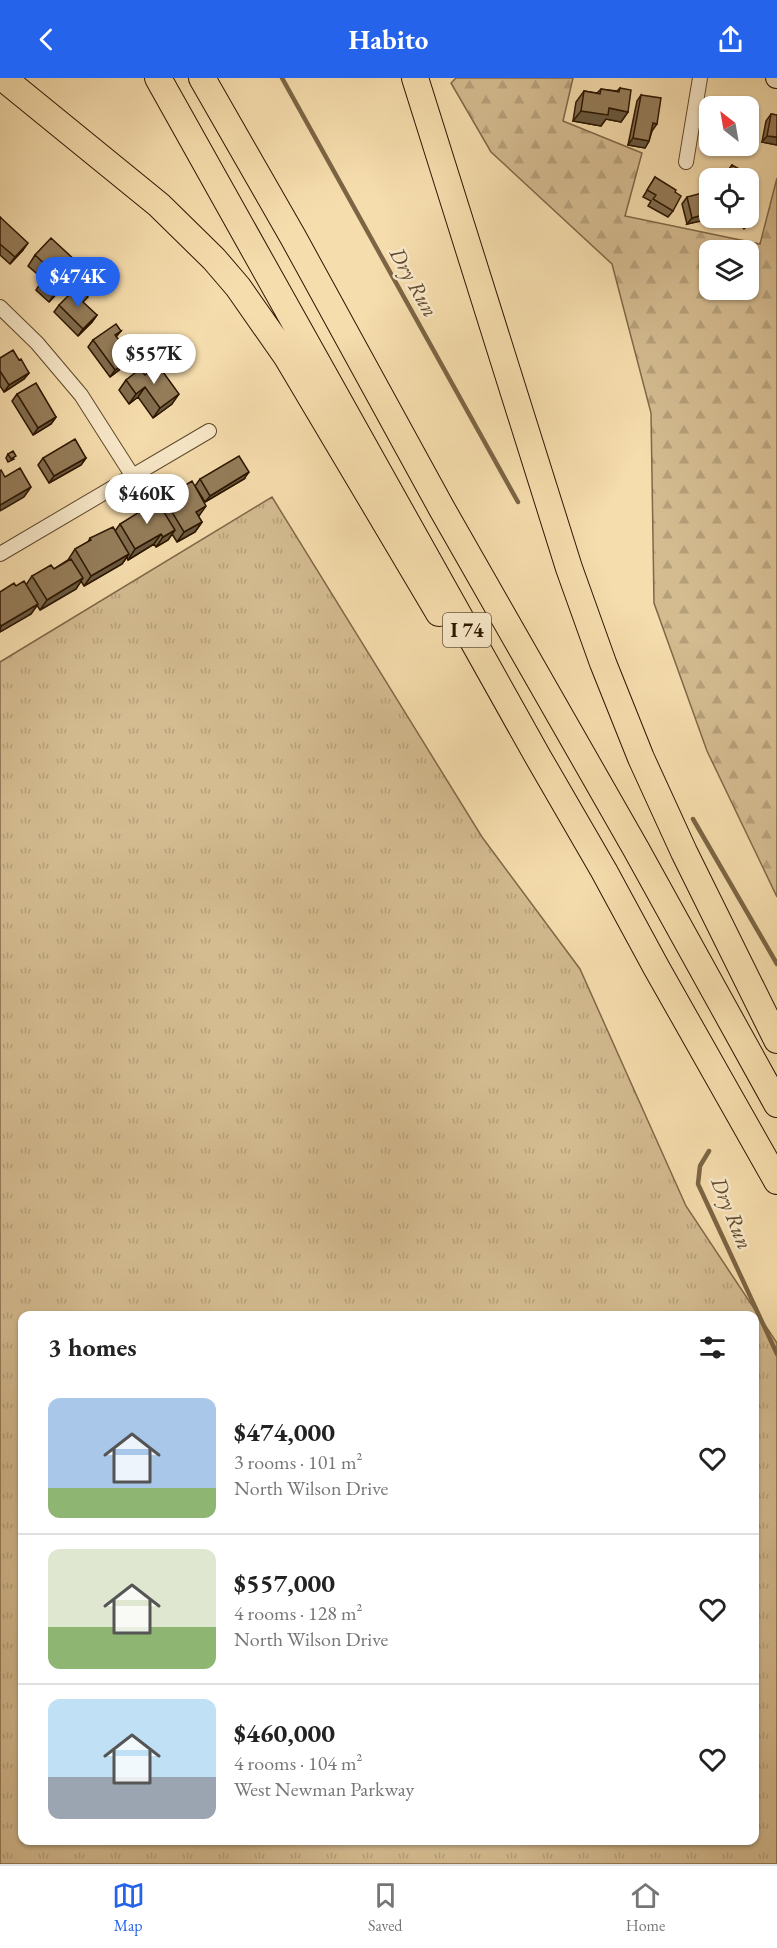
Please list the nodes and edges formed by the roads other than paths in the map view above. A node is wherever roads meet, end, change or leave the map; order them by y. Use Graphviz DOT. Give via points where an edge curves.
graph roads {
  1 [pos="3,78"];
  2 [pos="158,78"];
  3 [pos="202,78"];
  4 [pos="700,78"];
  5 [pos="420,85"];
  6 [pos="686,162"];
  7 [pos="0,307"];
  8 [pos="208,431"];
  9 [pos="132,475"];
  10 [pos="0,554"];
  11 [pos="656,967"];
  12 [pos="777,1040"];
  13 [pos="777,1104"];
  14 [pos="777,1181"];
  1 -- 11 [label="highway" via="159,205 249,300"];
  2 -- 11 [label="highway, I 74"];
  3 -- 13 [label="highway, I 74"];
  4 -- 6 [label="street"];
  5 -- 12 [label="highway" via="569,568 607,674 684,852"];
  7 -- 9 [label="street" via="81,395"];
  8 -- 9 [label="street"];
  9 -- 10 [label="street"];
  11 -- 14 [label="highway, I 74"];
}
